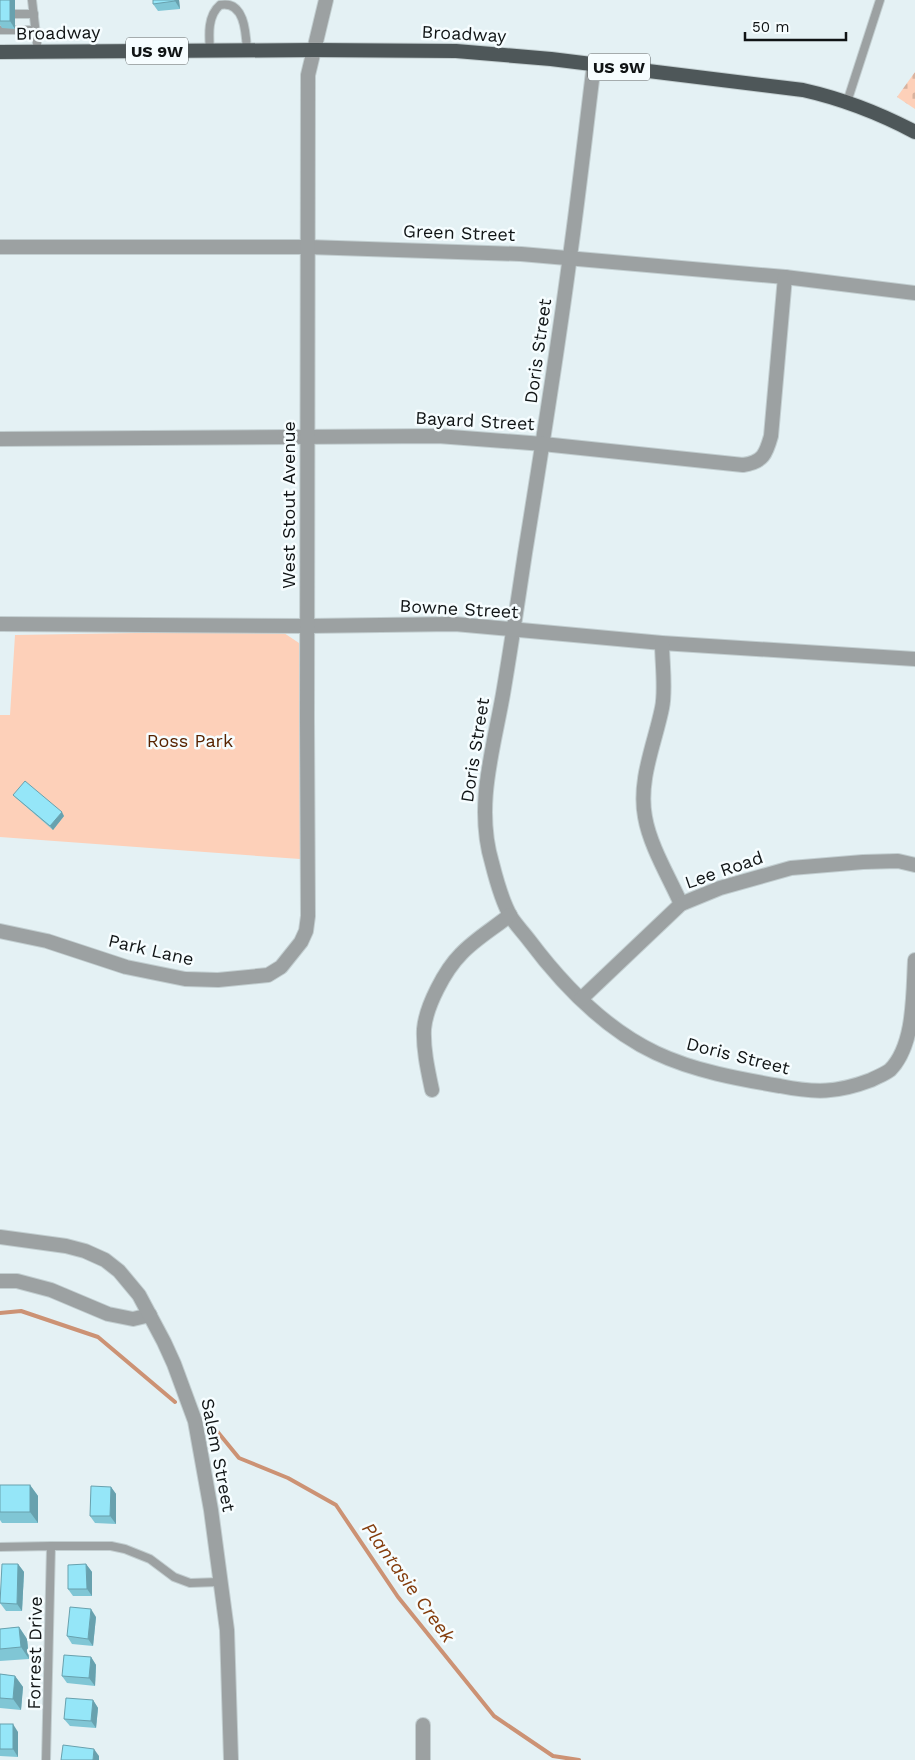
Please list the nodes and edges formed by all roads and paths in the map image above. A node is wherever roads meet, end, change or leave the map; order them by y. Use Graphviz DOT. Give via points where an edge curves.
graph roads {
  1 [pos="32,0"];
  2 [pos="326,0"];
  3 [pos="880,0"];
  4 [pos="15,14"];
  5 [pos="34,14"];
  6 [pos="0,30"];
  7 [pos="36,30"];
  8 [pos="314,50"];
  9 [pos="210,51"];
  10 [pos="247,51"];
  11 [pos="0,52"];
  12 [pos="38,52"];
  13 [pos="594,64"];
  14 [pos="847,102"];
  15 [pos="915,132"];
  16 [pos="0,247"];
  17 [pos="308,247"];
  18 [pos="570,257"];
  19 [pos="785,278"];
  20 [pos="915,293"];
  21 [pos="308,436"];
  22 [pos="0,439"];
  23 [pos="543,444"];
  24 [pos="0,624"];
  25 [pos="307,626"];
  26 [pos="513,630"];
  27 [pos="662,643"];
  28 [pos="915,660"];
  29 [pos="915,865"];
  30 [pos="681,904"];
  31 [pos="510,915"];
  32 [pos="0,931"];
  33 [pos="290,957"];
  34 [pos="915,960"];
  35 [pos="581,999"];
  36 [pos="432,1090"];
  37 [pos="0,1236"];
  38 [pos="0,1281"];
  39 [pos="150,1315"];
  40 [pos="52,1546"];
  41 [pos="0,1547"];
  42 [pos="219,1582"];
  43 [pos="423,1726"];
  44 [pos="46,1760"];
  45 [pos="231,1760"];
  46 [pos="423,1760"];
  1 -- 5 [label="lane"];
  2 -- 8 [label="street, West Stout Avenue"];
  3 -- 14 [label="lane"];
  4 -- 5 [label="lane"];
  5 -- 7 [label="lane"];
  6 -- 7 [label="lane"];
  7 -- 12 [label="lane"];
  8 -- 10 [label="highway, Broadway / US 9W"];
  8 -- 13 [label="highway, Broadway / US 9W" via="456,51"];
  8 -- 17 [label="street, West Stout Avenue" via="308,75"];
  9 -- 10 [label="highway, Broadway / US 9W"];
  9 -- 10 [label="lane" via="209,29 213,14 224,4 233,6 240,14"];
  9 -- 12 [label="highway, Broadway / US 9W"];
  11 -- 12 [label="highway, Broadway / US 9W"];
  13 -- 14 [label="highway, Broadway / US 9W" via="803,90"];
  13 -- 18 [label="street, Doris Street"];
  14 -- 15 [label="highway, Broadway / US 9W"];
  16 -- 17 [label="street, Green Street"];
  17 -- 18 [label="street, Green Street"];
  17 -- 21 [label="street, West Stout Avenue"];
  18 -- 19 [label="street, Green Street"];
  18 -- 23 [label="street, Doris Street"];
  19 -- 20 [label="street, Green Street"];
  19 -- 23 [label="street, Bayard Street" via="771,436 761,459 744,465"];
  21 -- 22 [label="street, Bayard Street"];
  21 -- 23 [label="street, Bayard Street" via="438,436"];
  21 -- 25 [label="street, West Stout Avenue"];
  23 -- 26 [label="street, Doris Street"];
  24 -- 25 [label="street, Bowne Street"];
  25 -- 26 [label="street, Bowne Street" via="455,624"];
  25 -- 33 [label="street, West Stout Avenue" via="308,916 306,931"];
  26 -- 27 [label="street, Bowne Street"];
  26 -- 31 [label="street, Doris Street" via="483,811 490,860"];
  27 -- 28 [label="street, Bowne Street"];
  27 -- 30 [label="street" via="663,706 646,774 644,815 648,832"];
  29 -- 30 [label="street, Lee Road" via="898,861 791,868 720,888"];
  30 -- 35 [label="street, Lee Road"];
  31 -- 35 [label="street, Doris Street" via="540,955"];
  31 -- 36 [label="street" via="461,954 437,990 424,1029"];
  32 -- 33 [label="street, Park Lane" via="47,941 126,967 185,979 218,980 268,975"];
  34 -- 35 [label="street, Doris Street" via="911,1014 900,1056 888,1071 850,1088 836,1090 790,1088 736,1078 657,1053 625,1036"];
  37 -- 39 [label="street, Salem Street" via="66,1246 105,1260 129,1282"];
  38 -- 39 [label="street" via="17,1281 51,1290 108,1314 133,1319"];
  39 -- 42 [label="street, Salem Street" via="174,1364 195,1421 211,1510"];
  40 -- 41 [label="lane"];
  40 -- 42 [label="lane" via="125,1549 150,1559 190,1583"];
  40 -- 44 [label="lane, Forrest Drive"];
  42 -- 45 [label="street, Salem Street" via="227,1630"];
  43 -- 46 [label="street"];
}
